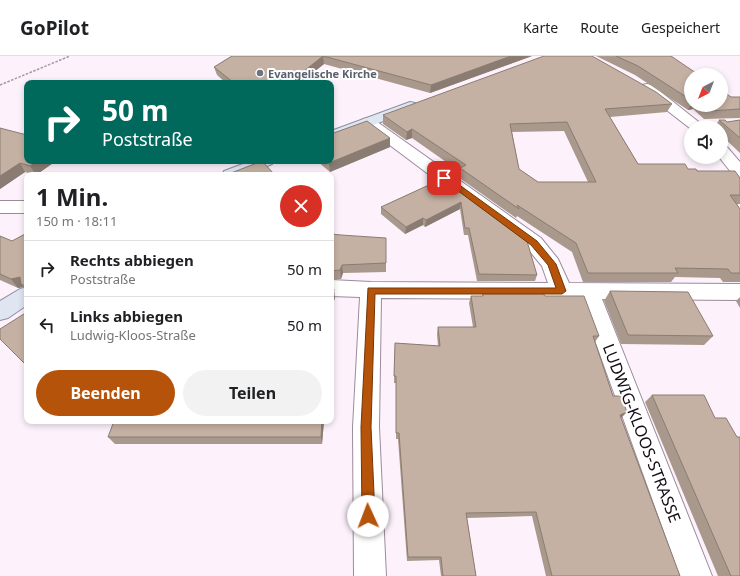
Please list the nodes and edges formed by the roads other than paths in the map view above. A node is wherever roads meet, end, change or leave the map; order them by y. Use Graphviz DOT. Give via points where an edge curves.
graph roads {
  1 [pos="637,82"];
  2 [pos="420,102"];
  3 [pos="693,120"];
  4 [pos="368,122"];
  5 [pos="334,135"];
  6 [pos="728,158"];
  7 [pos="258,164"];
  8 [pos="238,172"];
  9 [pos="740,172"];
  10 [pos="0,207"];
  11 [pos="24,207"];
  12 [pos="334,288"];
  13 [pos="371,290"];
  14 [pos="562,291"];
  15 [pos="588,291"];
  16 [pos="740,292"];
  17 [pos="24,297"];
  18 [pos="0,312"];
  19 [pos="370,576"];
  20 [pos="696,576"];
  1 -- 3 [label="street"];
  2 -- 4 [label="main road"];
  4 -- 5 [label="main road"];
  4 -- 14 [label="street" via="534,243 551,264"];
  6 -- 9 [label="street"];
  7 -- 8 [label="main road"];
  10 -- 11 [label="street"];
  12 -- 13 [label="street"];
  13 -- 14 [label="street"];
  13 -- 19 [label="street" via="366,427"];
  14 -- 15 [label="street"];
  15 -- 16 [label="street"];
  15 -- 20 [label="street, LUDWIG-KLOOS-STRASSE"];
  17 -- 18 [label="main road"];
}
